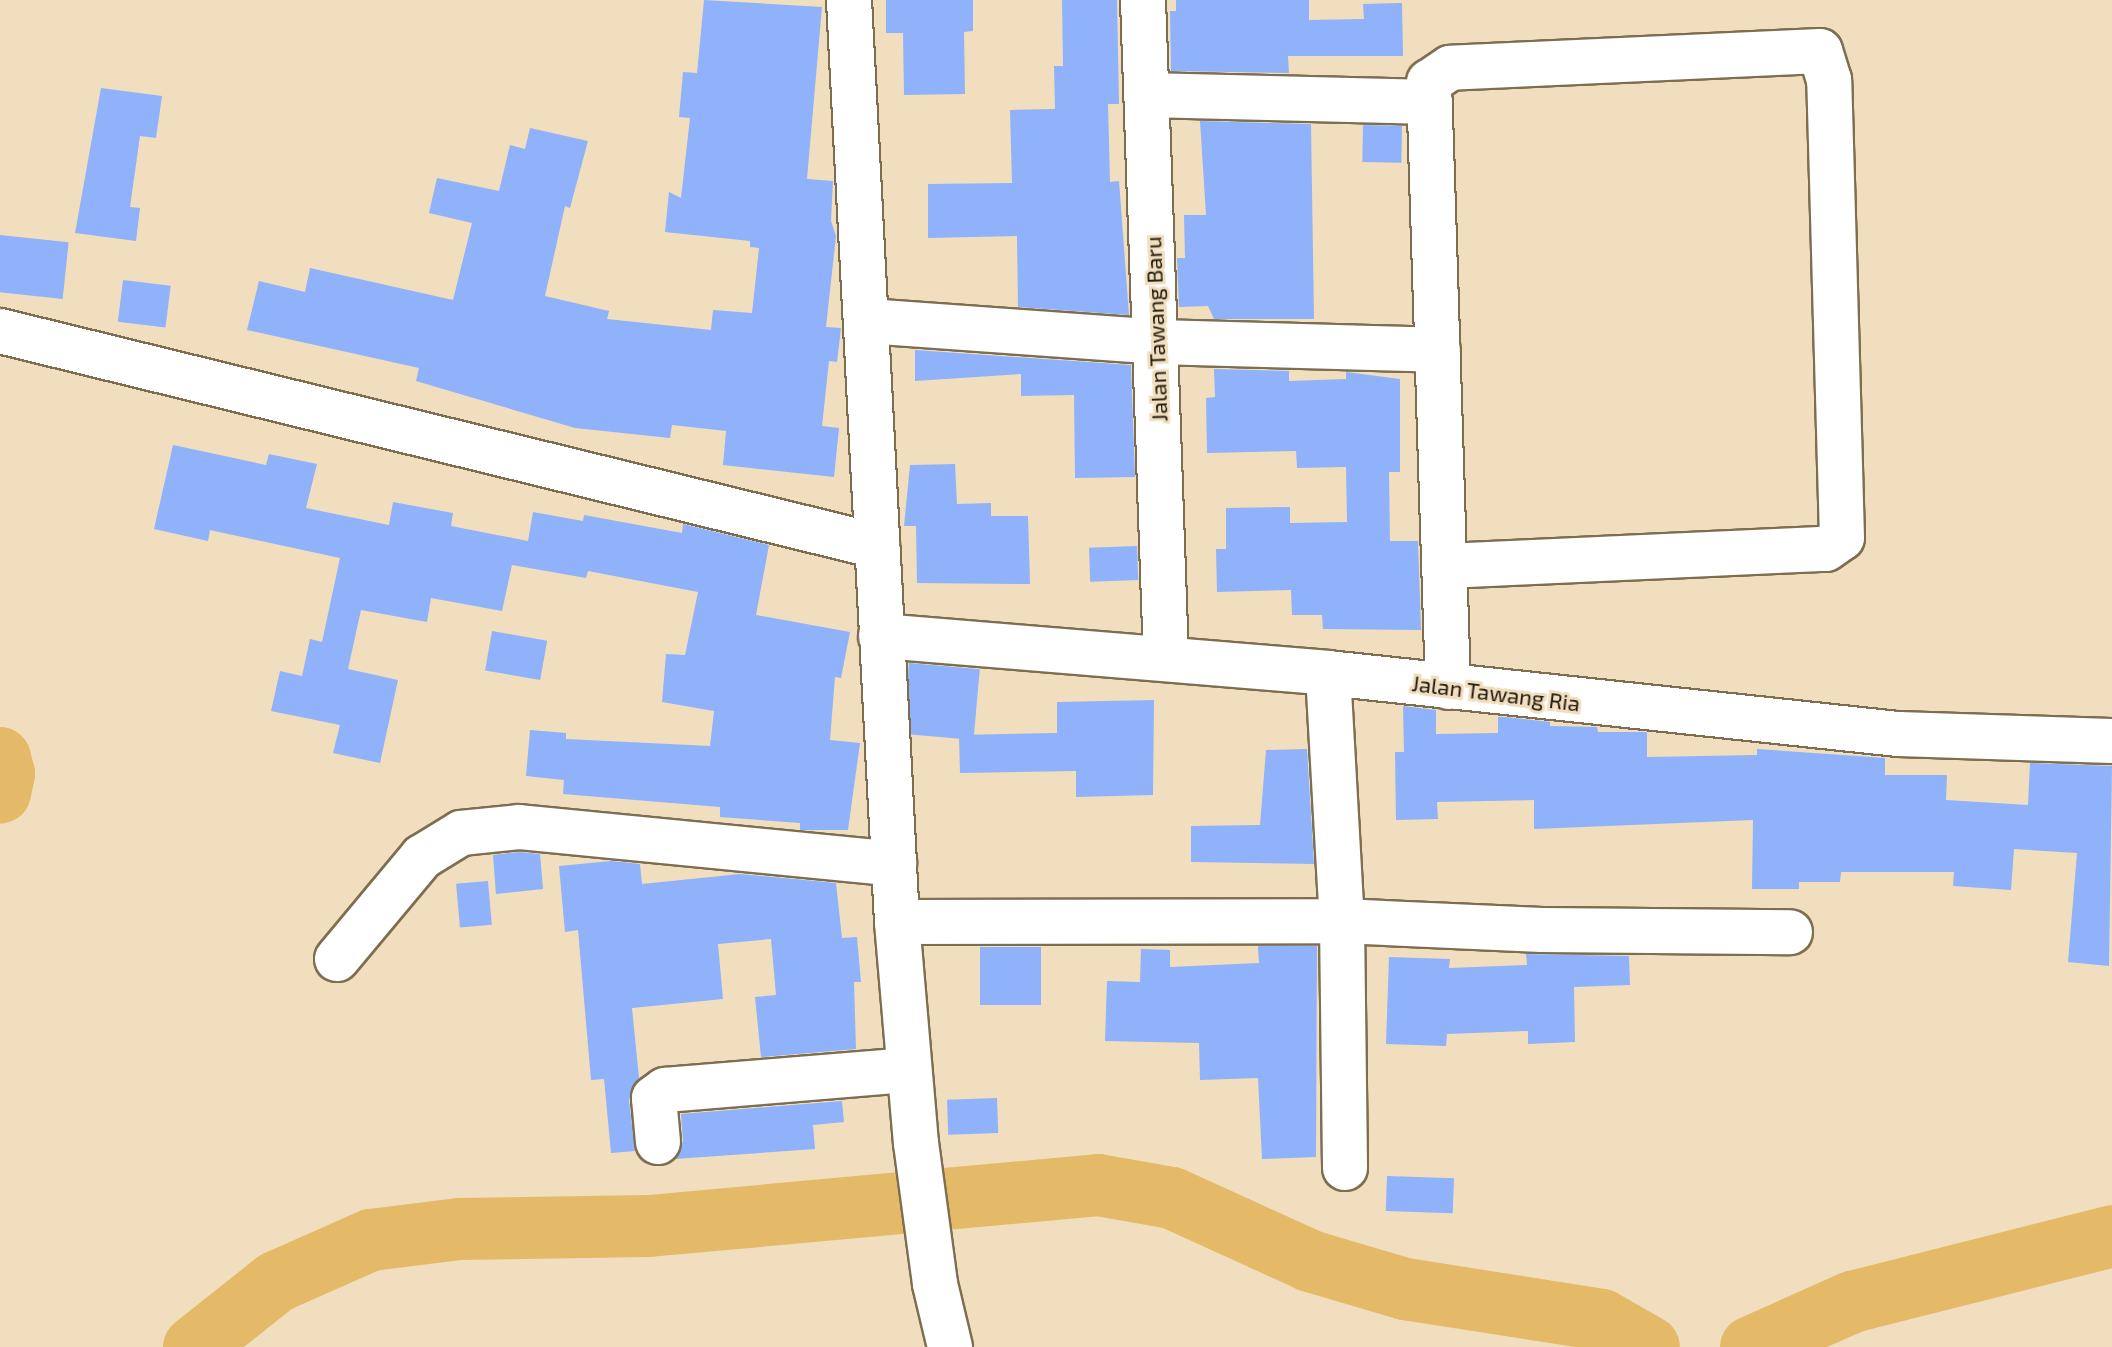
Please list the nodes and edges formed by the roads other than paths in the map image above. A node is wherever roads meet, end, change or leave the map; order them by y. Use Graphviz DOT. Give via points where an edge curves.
graph roads {
  1 [pos="849,0"];
  2 [pos="1143,0"];
  3 [pos="1148,95"];
  4 [pos="1430,102"];
  5 [pos="867,321"];
  6 [pos="0,331"];
  7 [pos="1157,342"];
  8 [pos="1438,350"];
  9 [pos="877,546"];
  10 [pos="1445,566"];
  11 [pos="881,636"];
  12 [pos="1166,658"];
  13 [pos="1328,673"];
  14 [pos="1448,687"];
  15 [pos="2112,741"];
  16 [pos="894,864"];
  17 [pos="1342,921"];
  18 [pos="897,922"];
  19 [pos="1790,932"];
  20 [pos="337,959"];
  21 [pos="909,1070"];
  22 [pos="658,1142"];
  23 [pos="1345,1168"];
  24 [pos="950,1347"];
  1 -- 5 [label="street"];
  2 -- 3 [label="street, Jalan Tawang Baru"];
  3 -- 4 [label="street"];
  3 -- 7 [label="street, Jalan Tawang Baru"];
  4 -- 8 [label="street"];
  4 -- 10 [label="street" via="1429,82 1450,68 1820,51 1829,80 1841,402 1842,538 1833,547"];
  5 -- 7 [label="street"];
  5 -- 9 [label="street"];
  6 -- 9 [label="street"];
  7 -- 8 [label="street"];
  7 -- 12 [label="street, Jalan Tawang Baru"];
  8 -- 10 [label="street"];
  9 -- 11 [label="street"];
  10 -- 14 [label="street"];
  11 -- 12 [label="street, Jalan Tawang Ria"];
  11 -- 16 [label="street"];
  12 -- 13 [label="street, Jalan Tawang Ria"];
  13 -- 14 [label="street, Jalan Tawang Ria"];
  13 -- 17 [label="street"];
  14 -- 15 [label="street, Jalan Tawang Ria" via="1898,734"];
  16 -- 18 [label="street"];
  16 -- 20 [label="street" via="519,827 461,833 422,857"];
  17 -- 18 [label="street"];
  17 -- 19 [label="street" via="1542,930"];
  17 -- 23 [label="street"];
  18 -- 21 [label="street"];
  21 -- 22 [label="street" via="665,1090 654,1098"];
  21 -- 24 [label="street" via="935,1284"];
}
